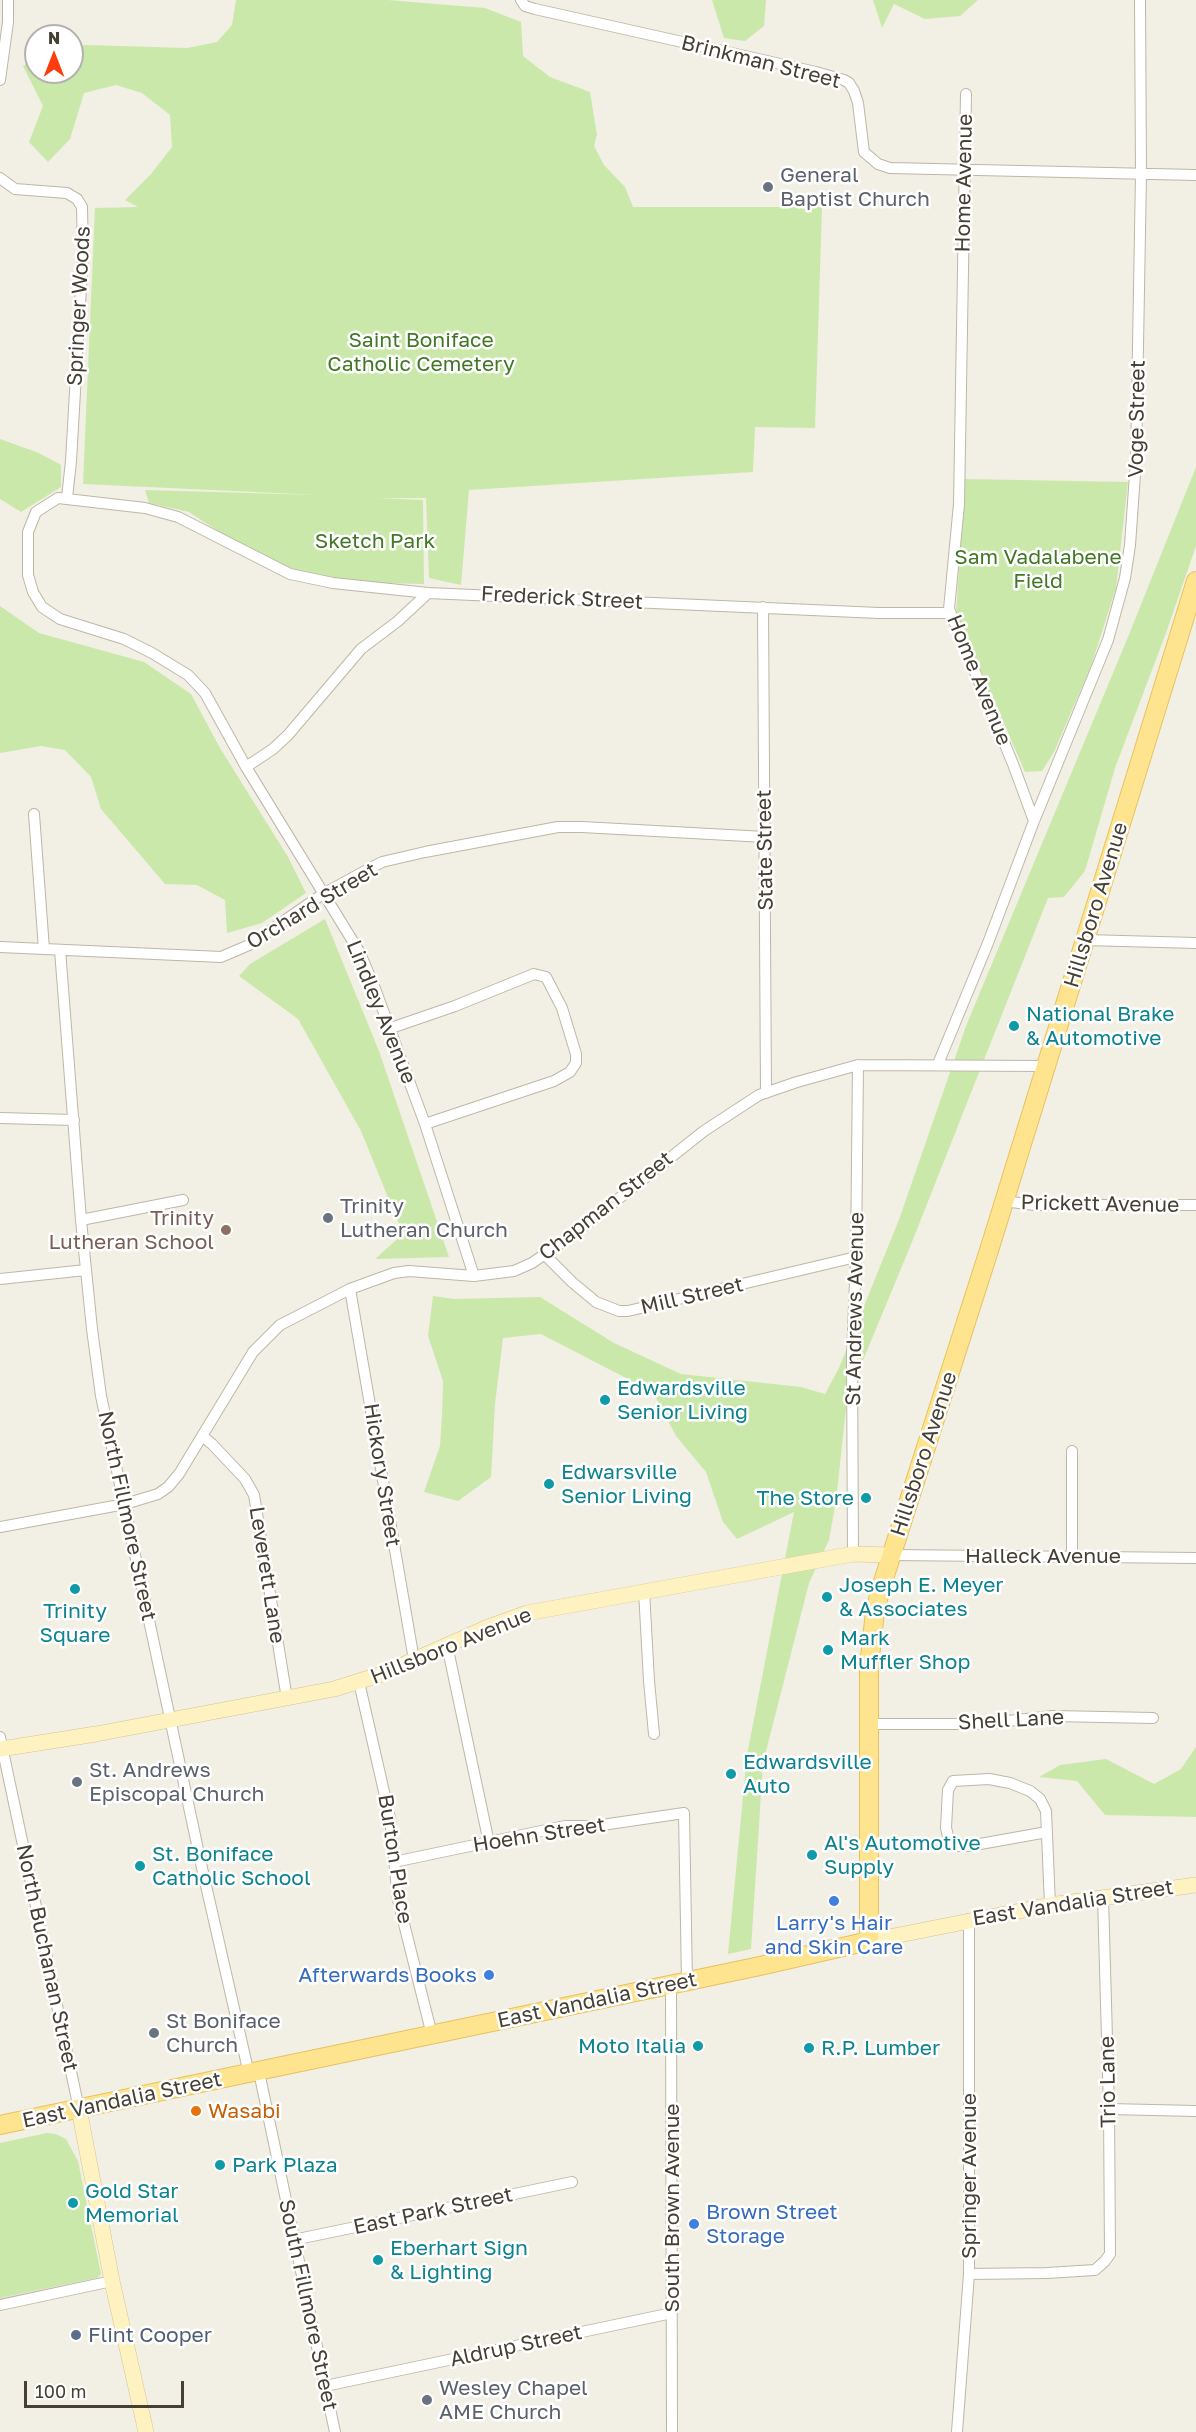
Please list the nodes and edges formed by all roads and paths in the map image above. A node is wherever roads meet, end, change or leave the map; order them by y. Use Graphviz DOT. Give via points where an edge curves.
graph roads {
  1 [pos="8,0"];
  2 [pos="1140,0"];
  3 [pos="522,2"];
  4 [pos="0,80"];
  5 [pos="966,94"];
  6 [pos="963,171"];
  7 [pos="1142,174"];
  8 [pos="1196,175"];
  9 [pos="0,178"];
  10 [pos="67,498"];
  11 [pos="1196,581"];
  12 [pos="428,593"];
  13 [pos="763,607"];
  14 [pos="950,613"];
  15 [pos="246,767"];
  16 [pos="34,814"];
  17 [pos="1034,821"];
  18 [pos="765,837"];
  19 [pos="323,894"];
  20 [pos="1085,940"];
  21 [pos="1196,943"];
  22 [pos="0,947"];
  23 [pos="44,949"];
  24 [pos="60,950"];
  25 [pos="390,1028"];
  26 [pos="938,1064"];
  27 [pos="858,1065"];
  28 [pos="1045,1066"];
  29 [pos="765,1093"];
  30 [pos="0,1118"];
  31 [pos="74,1120"];
  32 [pos="425,1124"];
  33 [pos="183,1200"];
  34 [pos="1003,1201"];
  35 [pos="1196,1205"];
  36 [pos="81,1220"];
  37 [pos="545,1255"];
  38 [pos="856,1257"];
  39 [pos="86,1270"];
  40 [pos="474,1276"];
  41 [pos="0,1279"];
  42 [pos="350,1289"];
  43 [pos="202,1436"];
  44 [pos="1072,1451"];
  45 [pos="124,1504"];
  46 [pos="0,1527"];
  47 [pos="853,1554"];
  48 [pos="891,1555"];
  49 [pos="1072,1555"];
  50 [pos="1196,1558"];
  51 [pos="644,1591"];
  52 [pos="447,1645"];
  53 [pos="414,1660"];
  54 [pos="359,1682"];
  55 [pos="287,1700"];
  56 [pos="1153,1718"];
  57 [pos="171,1721"];
  58 [pos="868,1724"];
  59 [pos="654,1734"];
  60 [pos="1,1745"];
  61 [pos="684,1812"];
  62 [pos="1047,1832"];
  63 [pos="489,1843"];
  64 [pos="394,1862"];
  65 [pos="1196,1885"];
  66 [pos="1103,1897"];
  67 [pos="1050,1905"];
  68 [pos="969,1919"];
  69 [pos="869,1941"];
  70 [pos="679,1982"];
  71 [pos="432,2035"];
  72 [pos="254,2073"];
  73 [pos="79,2109"];
  74 [pos="1110,2109"];
  75 [pos="1196,2111"];
  76 [pos="0,2125"];
  77 [pos="572,2182"];
  78 [pos="293,2240"];
  79 [pos="969,2274"];
  80 [pos="112,2281"];
  81 [pos="0,2305"];
  82 [pos="672,2313"];
  83 [pos="325,2386"];
  84 [pos="146,2432"];
  85 [pos="335,2432"];
  86 [pos="672,2432"];
  87 [pos="957,2432"];
  1 -- 4 [label="street" via="8,31"];
  2 -- 7 [label="street, Voge Street"];
  3 -- 6 [label="street, Brinkman Street" via="535,9 844,80 854,91 862,148 869,158 890,168"];
  5 -- 6 [label="street, Home Avenue"];
  6 -- 7 [label="street, Brinkman Street"];
  6 -- 14 [label="street, Home Avenue" via="959,492"];
  7 -- 8 [label="street, Brinkman Street"];
  7 -- 17 [label="street, Voge Street" via="1136,460 1125,578 1095,676"];
  9 -- 10 [label="street, Springer Woods" via="15,189 67,193 82,207 83,253"];
  10 -- 12 [label="street" via="145,508 178,517 270,566 310,580"];
  10 -- 15 [label="street" via="58,498 41,508 31,520 26,558 37,600 60,619 124,639 188,675 205,693"];
  11 -- 20 [label="main road, Hillsboro Avenue"];
  12 -- 13 [label="street, Frederick Street"];
  12 -- 15 [label="street" via="399,621 361,648 288,735"];
  13 -- 14 [label="street, Frederick Street"];
  13 -- 18 [label="street, State Street"];
  14 -- 17 [label="street, Home Avenue"];
  15 -- 19 [label="street, Lindley Avenue"];
  16 -- 23 [label="street"];
  17 -- 26 [label="street"];
  18 -- 19 [label="street, Orchard Street" via="582,826 543,829 382,862"];
  18 -- 29 [label="street, State Street"];
  19 -- 24 [label="street, Orchard Street" via="256,940 221,957"];
  19 -- 25 [label="street, Lindley Avenue" via="360,953"];
  20 -- 21 [label="street"];
  20 -- 28 [label="main road, Hillsboro Avenue"];
  22 -- 23 [label="street, Orchard Street"];
  23 -- 24 [label="street, Orchard Street"];
  24 -- 31 [label="street, North Fillmore Street"];
  25 -- 32 [label="street, Lindley Avenue"];
  25 -- 32 [label="street" via="534,974 546,977 562,1008 576,1054 570,1072 554,1081"];
  26 -- 27 [label="street, Chapman Street"];
  26 -- 28 [label="street, Chapman Street"];
  27 -- 29 [label="street, Chapman Street"];
  27 -- 38 [label="street, St Andrews Avenue"];
  28 -- 34 [label="main road, Hillsboro Avenue"];
  29 -- 37 [label="street, Chapman Street" via="704,1131"];
  30 -- 31 [label="street"];
  31 -- 36 [label="street, North Fillmore Street"];
  32 -- 40 [label="street, Lindley Avenue"];
  33 -- 36 [label="street"];
  34 -- 35 [label="street, Prickett Avenue" via="1035,1205"];
  34 -- 48 [label="main road, Hillsboro Avenue"];
  36 -- 39 [label="street, North Fillmore Street"];
  37 -- 38 [label="street, Mill Street" via="596,1302 619,1311"];
  37 -- 40 [label="street, Chapman Street" via="514,1270"];
  38 -- 47 [label="street, St Andrews Avenue" via="852,1355"];
  39 -- 41 [label="street"];
  39 -- 45 [label="street, North Fillmore Street" via="100,1387"];
  40 -- 42 [label="street, Chapman Street" via="401,1272"];
  42 -- 43 [label="street, Chapman Street" via="280,1325 265,1339"];
  42 -- 53 [label="street, Hickory Street"];
  43 -- 45 [label="street, Chapman Street" via="168,1487"];
  43 -- 55 [label="street, Leverett Lane" via="245,1479 254,1495"];
  44 -- 49 [label="street"];
  45 -- 46 [label="street, Chapman Street"];
  45 -- 57 [label="street, North Fillmore Street"];
  47 -- 48 [label="street, Hillsboro Avenue"];
  47 -- 51 [label="street, Hillsboro Avenue"];
  48 -- 49 [label="street, Halleck Avenue"];
  48 -- 58 [label="main road" via="875,1612"];
  49 -- 50 [label="street, Halleck Avenue"];
  51 -- 52 [label="street, Hillsboro Avenue" via="527,1613"];
  51 -- 59 [label="street"];
  52 -- 53 [label="street, Hillsboro Avenue"];
  52 -- 63 [label="street"];
  53 -- 54 [label="street, Hillsboro Avenue"];
  54 -- 55 [label="street, Hillsboro Avenue"];
  54 -- 64 [label="street, Burton Place" via="390,1818"];
  55 -- 57 [label="street, Hillsboro Avenue"];
  56 -- 58 [label="street, Shell Lane" via="1053,1716 975,1724"];
  57 -- 60 [label="street, Hillsboro Avenue"];
  57 -- 72 [label="street, North Fillmore Street"];
  58 -- 69 [label="main road"];
  60 -- 73 [label="street, North Buchanan Street"];
  61 -- 63 [label="street, Hoehn Street" via="595,1826 565,1826"];
  61 -- 70 [label="street, South Brown Avenue"];
  62 -- 62 [label="street" via="1046,1810 1040,1799 1010,1782 953,1781 948,1790 946,1828 949,1840 957,1846"];
  62 -- 67 [label="street"];
  63 -- 64 [label="street, Hoehn Street"];
  64 -- 71 [label="street, Burton Place" via="398,1900"];
  65 -- 66 [label="street, East Vandalia Street"];
  66 -- 67 [label="street, East Vandalia Street"];
  66 -- 74 [label="street, Trio Lane"];
  67 -- 68 [label="street, East Vandalia Street"];
  68 -- 69 [label="street, East Vandalia Street"];
  68 -- 79 [label="street, Springer Avenue"];
  69 -- 70 [label="main road, East Vandalia Street"];
  70 -- 71 [label="main road, East Vandalia Street"];
  70 -- 82 [label="street, South Brown Avenue"];
  71 -- 72 [label="main road, East Vandalia Street"];
  72 -- 73 [label="main road, East Vandalia Street"];
  72 -- 78 [label="street, South Fillmore Street"];
  73 -- 76 [label="main road, East Vandalia Street"];
  73 -- 80 [label="street"];
  74 -- 75 [label="street"];
  74 -- 79 [label="street, Trio Lane" via="1110,2254 1102,2264 1095,2270"];
  77 -- 78 [label="street, East Park Street"];
  78 -- 83 [label="street, South Fillmore Street"];
  79 -- 87 [label="street, Springer Avenue"];
  80 -- 81 [label="street"];
  80 -- 84 [label="street"];
  82 -- 83 [label="street, Aldrup Street"];
  82 -- 86 [label="street, South Brown Avenue"];
  83 -- 85 [label="street, South Fillmore Street"];
}
